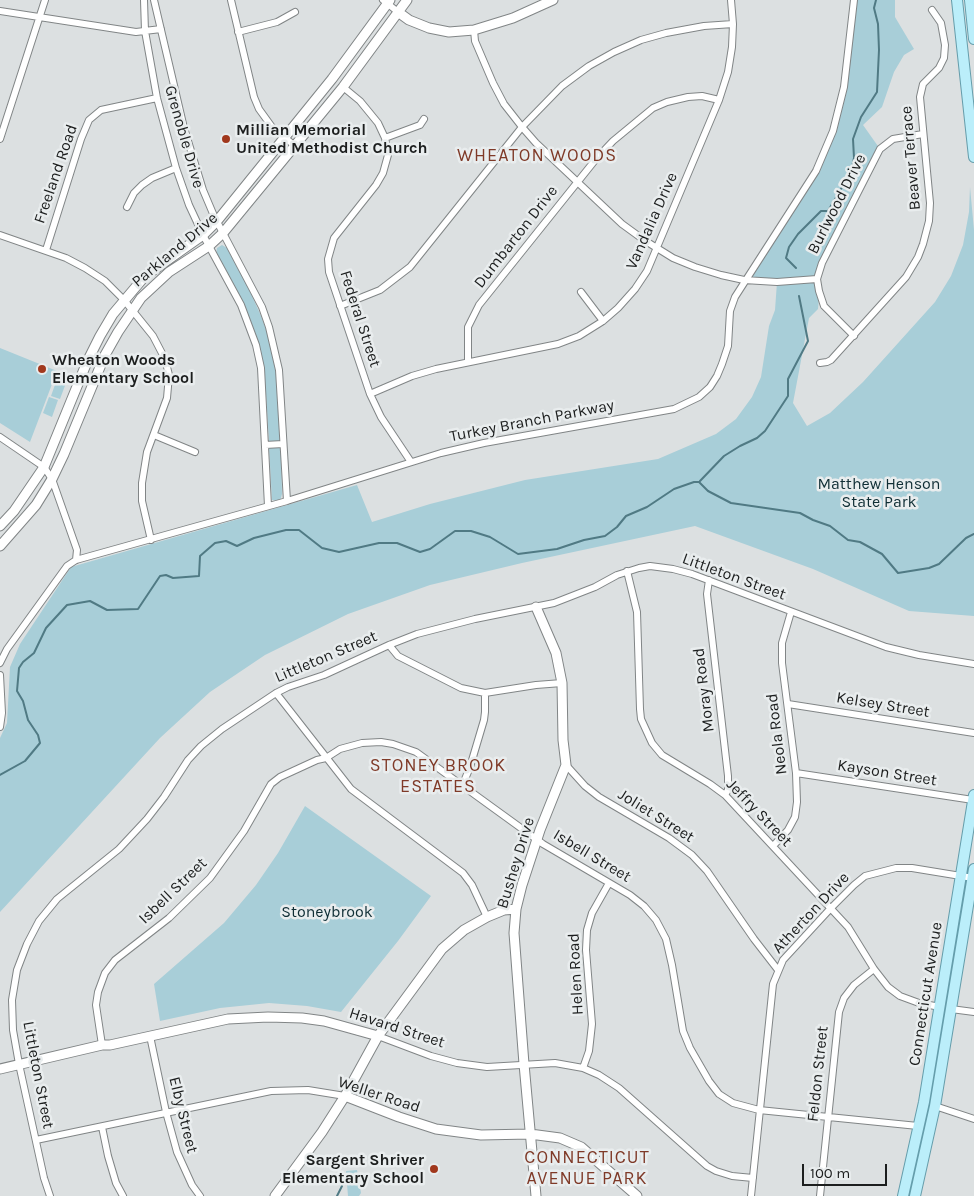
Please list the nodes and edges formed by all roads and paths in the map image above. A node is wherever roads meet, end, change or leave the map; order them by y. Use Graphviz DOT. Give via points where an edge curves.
graph roads {
  1 [pos="44,0"];
  2 [pos="144,0"];
  3 [pos="154,0"];
  4 [pos="231,0"];
  5 [pos="407,0"];
  6 [pos="553,0"];
  7 [pos="731,0"];
  8 [pos="854,0"];
  9 [pos="957,0"];
  10 [pos="970,0"];
  11 [pos="387,1"];
  12 [pos="932,10"];
  13 [pos="0,11"];
  14 [pos="295,12"];
  15 [pos="398,12"];
  16 [pos="39,17"];
  17 [pos="733,24"];
  18 [pos="161,29"];
  19 [pos="474,30"];
  20 [pos="145,31"];
  21 [pos="238,32"];
  22 [pos="974,38"];
  23 [pos="343,88"];
  24 [pos="157,98"];
  25 [pos="719,100"];
  26 [pos="424,119"];
  27 [pos="522,127"];
  28 [pos="923,134"];
  29 [pos="284,137"];
  30 [pos="385,138"];
  31 [pos="0,139"];
  32 [pos="295,146"];
  33 [pos="974,157"];
  34 [pos="176,168"];
  35 [pos="577,182"];
  36 [pos="127,207"];
  37 [pos="217,221"];
  38 [pos="223,233"];
  39 [pos="0,235"];
  40 [pos="203,235"];
  41 [pos="209,246"];
  42 [pos="656,248"];
  43 [pos="46,250"];
  44 [pos="818,279"];
  45 [pos="744,280"];
  46 [pos="581,292"];
  47 [pos="124,300"];
  48 [pos="340,306"];
  49 [pos="132,310"];
  50 [pos="603,321"];
  51 [pos="854,336"];
  52 [pos="468,361"];
  53 [pos="820,363"];
  54 [pos="370,394"];
  55 [pos="154,435"];
  56 [pos="0,437"];
  57 [pos="283,444"];
  58 [pos="265,445"];
  59 [pos="195,452"];
  60 [pos="411,462"];
  61 [pos="44,467"];
  62 [pos="52,479"];
  63 [pos="287,501"];
  64 [pos="268,506"];
  65 [pos="0,526"];
  66 [pos="151,540"];
  67 [pos="0,546"];
  68 [pos="76,560"];
  69 [pos="627,571"];
  70 [pos="709,580"];
  71 [pos="536,607"];
  72 [pos="791,612"];
  73 [pos="388,645"];
  74 [pos="0,663"];
  75 [pos="974,664"];
  76 [pos="0,675"];
  77 [pos="562,683"];
  78 [pos="276,693"];
  79 [pos="485,693"];
  80 [pos="788,704"];
  81 [pos="0,727"];
  82 [pos="974,732"];
  83 [pos="326,758"];
  84 [pos="566,765"];
  85 [pos="796,773"];
  86 [pos="463,784"];
  87 [pos="725,795"];
  88 [pos="974,797"];
  89 [pos="538,839"];
  90 [pos="773,846"];
  91 [pos="973,874"];
  92 [pos="960,876"];
  93 [pos="609,882"];
  94 [pos="830,908"];
  95 [pos="516,909"];
  96 [pos="487,917"];
  97 [pos="874,969"];
  98 [pos="778,970"];
  99 [pos="940,1007"];
  100 [pos="951,1009"];
  101 [pos="974,1012"];
  102 [pos="150,1036"];
  103 [pos="378,1036"];
  104 [pos="102,1045"];
  105 [pos="19,1064"];
  106 [pos="524,1064"];
  107 [pos="583,1068"];
  108 [pos="0,1069"];
  109 [pos="345,1096"];
  110 [pos="935,1106"];
  111 [pos="759,1110"];
  112 [pos="166,1112"];
  113 [pos="828,1117"];
  114 [pos="974,1118"];
  115 [pos="918,1126"];
  116 [pos="102,1127"];
  117 [pos="530,1134"];
  118 [pos="36,1140"];
  119 [pos="753,1178"];
  120 [pos="50,1196"];
  121 [pos="122,1196"];
  122 [pos="200,1196"];
  123 [pos="276,1196"];
  124 [pos="536,1196"];
  125 [pos="637,1196"];
  126 [pos="751,1196"];
  127 [pos="820,1196"];
  128 [pos="903,1196"];
  129 [pos="915,1196"];
  1 -- 16 [label="street"];
  2 -- 20 [label="street, Grenoble Drive"];
  3 -- 18 [label="street, Grenoble Drive"];
  4 -- 21 [label="street"];
  5 -- 15 [label="street, Parkland Drive"];
  6 -- 19 [label="street" via="513,18"];
  7 -- 17 [label="street, Vandalia Drive"];
  8 -- 45 [label="street, Turkey Branch Parkway" via="844,87 833,131 816,171"];
  9 -- 33 [label="main road"];
  10 -- 22 [label="main road"];
  11 -- 15 [label="street"];
  11 -- 29 [label="street, Parkland Drive" via="332,79"];
  12 -- 28 [label="street, Beaver Terrace" via="941,23 945,45 939,68 923,84 920,97"];
  13 -- 16 [label="street"];
  14 -- 21 [label="street" via="277,22"];
  15 -- 19 [label="street" via="429,28 449,32"];
  15 -- 23 [label="street, Parkland Drive"];
  16 -- 20 [label="street"];
  16 -- 31 [label="street"];
  17 -- 25 [label="street, Vandalia Drive" via="728,72"];
  17 -- 27 [label="street" via="666,33 614,52 562,86"];
  18 -- 20 [label="street"];
  18 -- 37 [label="street, Grenoble Drive" via="192,156"];
  19 -- 27 [label="street" via="475,41 492,83"];
  20 -- 24 [label="street, Grenoble Drive"];
  21 -- 29 [label="street" via="259,110"];
  23 -- 30 [label="street, Federal Street" via="369,111"];
  23 -- 32 [label="street, Parkland Drive"];
  24 -- 34 [label="street, Grenoble Drive"];
  24 -- 43 [label="street, Freeland Road" via="101,110 89,120"];
  25 -- 35 [label="street, Dumbarton Drive" via="688,97 654,108 613,141"];
  25 -- 42 [label="street, Vandalia Drive"];
  26 -- 30 [label="street" via="420,125"];
  27 -- 35 [label="street"];
  27 -- 48 [label="street" via="410,267 380,290"];
  28 -- 44 [label="street, Burlwood Drive" via="894,139 880,149 822,263"];
  28 -- 51 [label="street, Beaver Terrace" via="930,203 923,244 906,277"];
  29 -- 32 [label="street"];
  29 -- 37 [label="street, Parkland Drive"];
  30 -- 48 [label="street, Federal Street" via="388,155 383,173 334,238 329,252 328,272"];
  32 -- 38 [label="street, Parkland Drive"];
  34 -- 36 [label="street" via="142,184"];
  34 -- 40 [label="street, Grenoble Drive"];
  35 -- 42 [label="street" via="622,224"];
  35 -- 52 [label="street, Dumbarton Drive" via="479,305 468,327"];
  37 -- 38 [label="street, Grenoble Drive"];
  37 -- 40 [label="street, Parkland Drive"];
  38 -- 41 [label="street, Parkland Drive"];
  38 -- 57 [label="street, Grenoble Drive" via="270,327 279,370"];
  39 -- 43 [label="street"];
  40 -- 41 [label="street, Grenoble Drive"];
  40 -- 47 [label="street, Parkland Drive" via="146,276"];
  41 -- 49 [label="street, Parkland Drive" via="158,281"];
  41 -- 58 [label="street, Grenoble Drive" via="241,305 256,345 261,368"];
  42 -- 45 [label="street" via="694,267"];
  42 -- 50 [label="street, Vandalia Drive" via="635,289"];
  43 -- 47 [label="street" via="85,268 105,281"];
  44 -- 45 [label="street"];
  44 -- 51 [label="street, Burlwood Drive" via="824,306"];
  45 -- 60 [label="street, Turkey Branch Parkway" via="730,311 728,346 718,376 710,387 688,404 441,452"];
  46 -- 50 [label="street"];
  47 -- 49 [label="street"];
  47 -- 61 [label="street, Parkland Drive" via="96,345"];
  48 -- 54 [label="street, Federal Street"];
  49 -- 55 [label="street" via="153,336 169,375 167,398"];
  49 -- 62 [label="street, Parkland Drive" via="105,355"];
  50 -- 52 [label="street, Vandalia Drive" via="558,344"];
  51 -- 53 [label="street, Beaver Terrace" via="831,360"];
  52 -- 54 [label="street, Vandalia Drive" via="412,376"];
  54 -- 60 [label="street, Federal Street"];
  55 -- 59 [label="street"];
  55 -- 66 [label="street" via="147,452 142,483 144,516"];
  56 -- 61 [label="street"];
  57 -- 58 [label="street"];
  57 -- 63 [label="street, Grenoble Drive"];
  58 -- 64 [label="street, Grenoble Drive"];
  60 -- 63 [label="street, Turkey Branch Parkway"];
  61 -- 62 [label="street"];
  61 -- 65 [label="street, Parkland Drive" via="14,512"];
  62 -- 67 [label="street, Parkland Drive" via="36,505"];
  62 -- 68 [label="street" via="78,550"];
  63 -- 64 [label="street, Turkey Branch Parkway"];
  64 -- 66 [label="street, Turkey Branch Parkway"];
  66 -- 68 [label="street, Turkey Branch Parkway"];
  68 -- 74 [label="street, Turkey Branch Parkway" via="66,566"];
  69 -- 70 [label="street, Littleton Street" via="650,566"];
  69 -- 71 [label="street, Littleton Street" via="575,596"];
  69 -- 87 [label="street, Jeffry Street" via="637,612 640,709 647,734 662,755"];
  70 -- 72 [label="street, Littleton Street"];
  70 -- 87 [label="street, Moray Road" via="707,594 728,776"];
  71 -- 73 [label="street, Littleton Street" via="449,625"];
  71 -- 77 [label="street, Bushey Drive" via="556,653"];
  72 -- 75 [label="street, Littleton Street" via="886,647"];
  72 -- 80 [label="street, Neola Road" via="782,643"];
  73 -- 78 [label="street, Littleton Street"];
  73 -- 79 [label="street" via="398,656 461,688"];
  76 -- 81 [label="street"];
  77 -- 79 [label="street"];
  77 -- 84 [label="street, Bushey Drive"];
  78 -- 83 [label="street"];
  78 -- 105 [label="street, Littleton Street" via="200,746 147,819 119,849 56,900 39,921 17,970 12,1000"];
  79 -- 86 [label="street" via="484,720"];
  80 -- 82 [label="street, Kelsey Street"];
  80 -- 85 [label="street, Neola Road"];
  83 -- 86 [label="street, Isbell Street" via="340,749 362,743 393,744 416,752"];
  83 -- 96 [label="street" via="351,789 463,873"];
  83 -- 104 [label="street, Isbell Street" via="286,774 272,784 244,831 210,878 168,918 115,960 105,973 96,1005"];
  84 -- 89 [label="street, Bushey Drive"];
  84 -- 98 [label="street, Joliet Street" via="599,797 692,855"];
  85 -- 88 [label="street, Kayson Street"];
  85 -- 90 [label="street, Neola Road" via="798,802 795,817"];
  86 -- 89 [label="street, Isbell Street"];
  87 -- 90 [label="street, Jeffry Street"];
  88 -- 92 [label="main road, Connecticut Avenue"];
  89 -- 93 [label="street, Isbell Street"];
  89 -- 95 [label="street, Bushey Drive"];
  90 -- 94 [label="street, Jeffry Street"];
  91 -- 92 [label="street, Atherton Drive"];
  91 -- 100 [label="main road, Connecticut Avenue"];
  92 -- 94 [label="street, Atherton Drive" via="912,868 883,870 866,876"];
  92 -- 99 [label="main road, Connecticut Avenue"];
  93 -- 107 [label="street, Helen Road" via="592,913 587,930 592,1024"];
  93 -- 111 [label="street, Isbell Street" via="644,906 666,939 683,1031 709,1081 719,1094 733,1103"];
  94 -- 97 [label="street, Jeffry Street" via="856,938"];
  94 -- 98 [label="street, Atherton Drive" via="790,951"];
  95 -- 96 [label="street"];
  95 -- 106 [label="street, Bushey Drive" via="514,951"];
  96 -- 103 [label="street" via="464,930 442,949"];
  97 -- 99 [label="street, Jeffry Street" via="900,996"];
  97 -- 113 [label="street, Feldon Street" via="854,985 838,1012"];
  98 -- 111 [label="street, Atherton Drive" via="773,984"];
  99 -- 115 [label="main road, Connecticut Avenue"];
  100 -- 101 [label="street"];
  100 -- 110 [label="main road, Connecticut Avenue"];
  102 -- 103 [label="street, Havard Street" via="228,1020 268,1017 324,1021"];
  102 -- 104 [label="street, Havard Street"];
  102 -- 112 [label="street, Elby Street"];
  103 -- 106 [label="street, Havard Street" via="458,1063 487,1067"];
  103 -- 109 [label="street"];
  104 -- 105 [label="street, Havard Street"];
  105 -- 108 [label="street, Havard Street"];
  105 -- 118 [label="street, Littleton Street"];
  106 -- 107 [label="street, Havard Street" via="554,1063"];
  106 -- 117 [label="street, Bushey Drive"];
  107 -- 119 [label="street, Havard Street" via="619,1088 707,1166"];
  109 -- 112 [label="street, Weller Road" via="308,1090 271,1091"];
  109 -- 117 [label="street, Weller Road" via="436,1128 481,1135"];
  109 -- 123 [label="street"];
  110 -- 114 [label="street"];
  110 -- 129 [label="main road, Connecticut Avenue"];
  111 -- 113 [label="street, Isbell Street"];
  111 -- 119 [label="street, Atherton Drive"];
  112 -- 116 [label="street, Weller Road"];
  112 -- 122 [label="street, Elby Street" via="177,1152"];
  113 -- 115 [label="street, Isbell Street"];
  113 -- 127 [label="street, Feldon Street"];
  115 -- 128 [label="main road, Connecticut Avenue"];
  116 -- 118 [label="street, Weller Road"];
  116 -- 121 [label="street"];
  117 -- 124 [label="street, Bushey Drive"];
  117 -- 125 [label="street, Weller Road" via="560,1138 581,1147"];
  118 -- 120 [label="street, Littleton Street"];
  119 -- 126 [label="street, Atherton Drive"];
}
